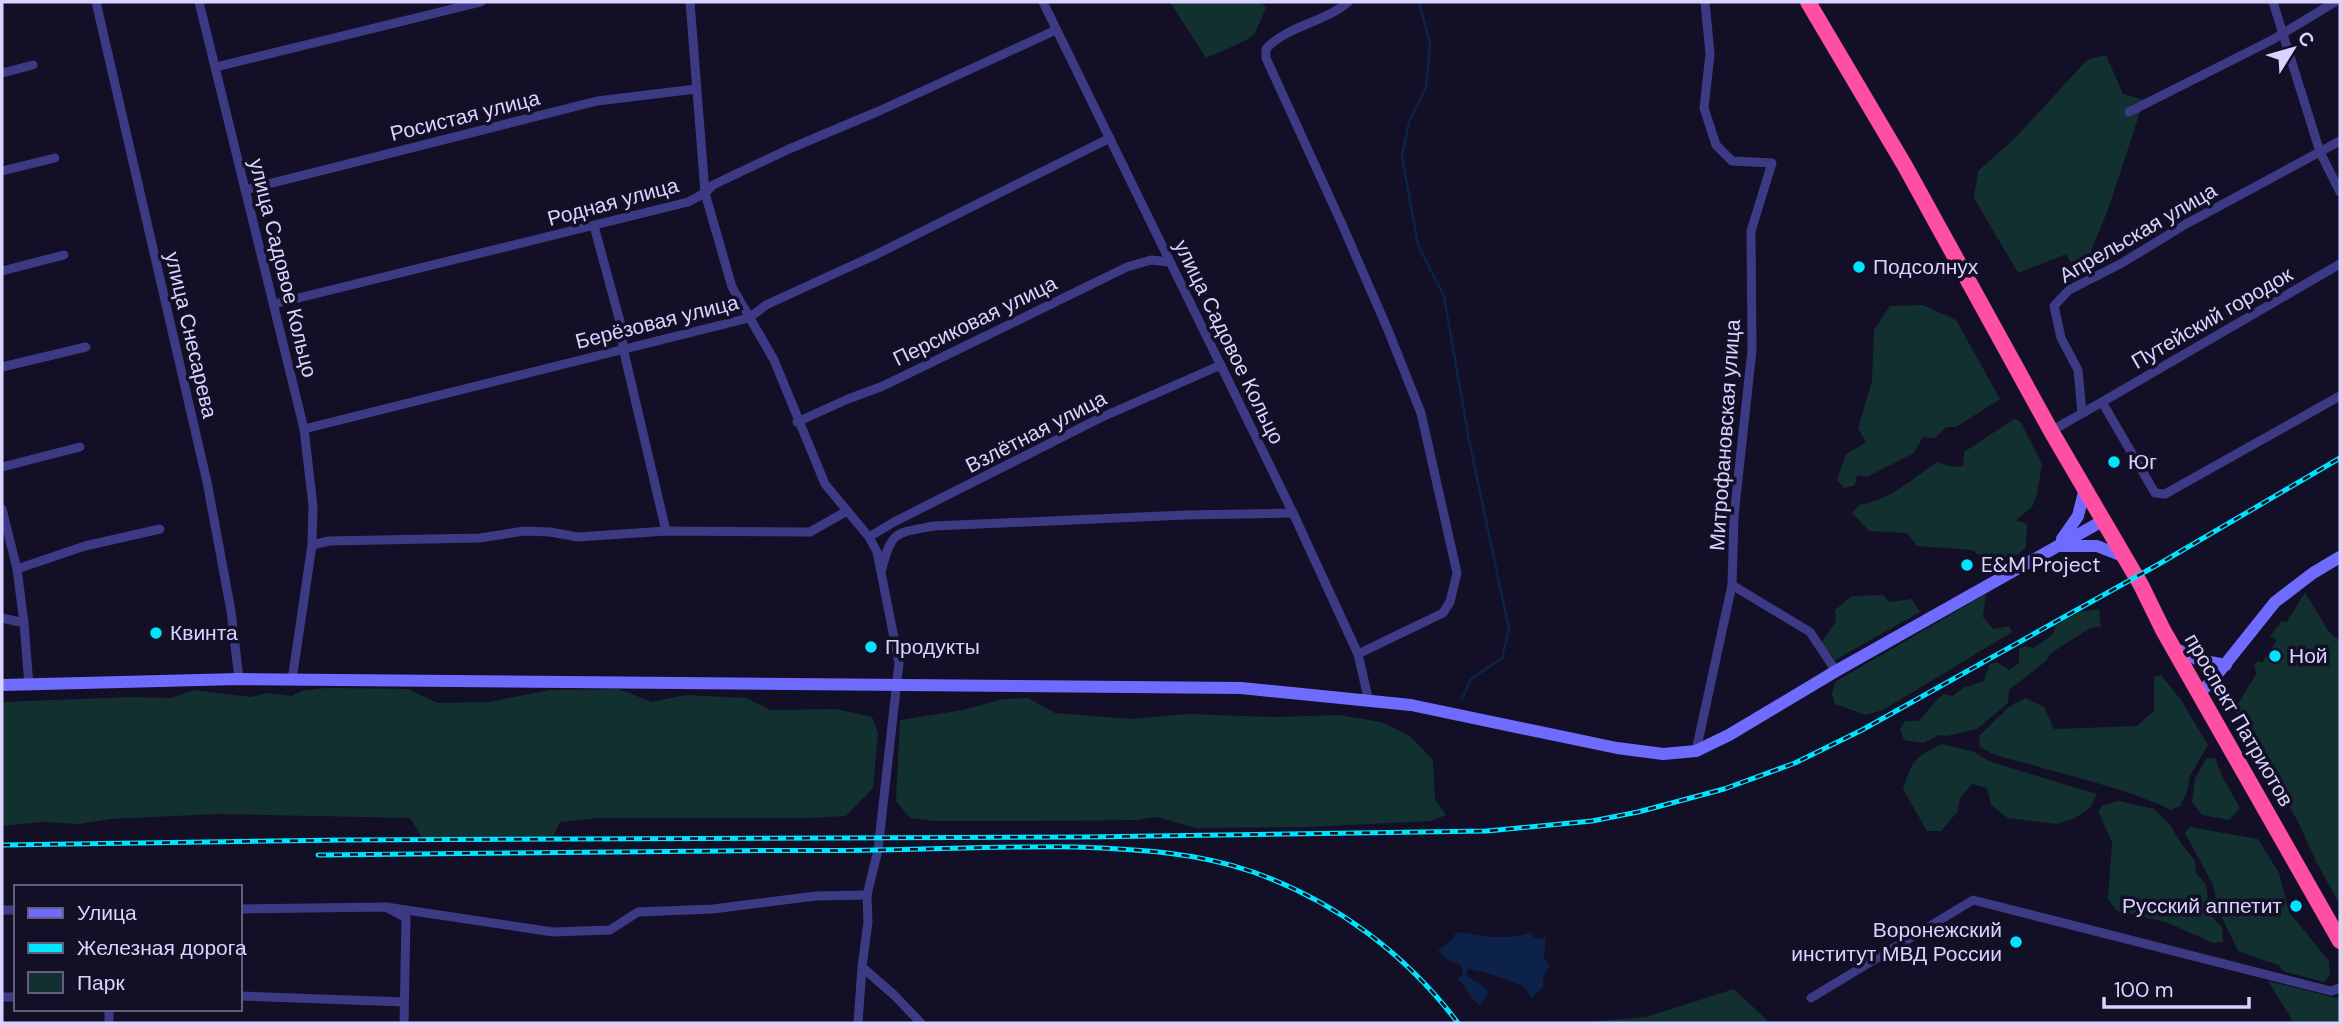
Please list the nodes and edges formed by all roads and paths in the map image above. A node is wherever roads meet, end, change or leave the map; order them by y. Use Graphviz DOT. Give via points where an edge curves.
graph roads {
  1 [pos="96,2"];
  2 [pos="199,2"];
  3 [pos="481,2"];
  4 [pos="690,2"];
  5 [pos="1043,2"];
  6 [pos="1348,2"];
  7 [pos="1705,2"];
  8 [pos="1808,2"];
  9 [pos="2273,2"];
  10 [pos="2335,2"];
  11 [pos="1056,30"];
  12 [pos="2283,33"];
  13 [pos="33,65"];
  14 [pos="216,67"];
  15 [pos="2,73"];
  16 [pos="695,89"];
  17 [pos="2129,112"];
  18 [pos="1110,138"];
  19 [pos="2340,141"];
  20 [pos="2320,152"];
  21 [pos="55,158"];
  22 [pos="2,171"];
  23 [pos="245,190"];
  24 [pos="2340,192"];
  25 [pos="705,193"];
  26 [pos="594,226"];
  27 [pos="64,256"];
  28 [pos="1171,262"];
  29 [pos="2340,264"];
  30 [pos="2,271"];
  31 [pos="274,304"];
  32 [pos="749,317"];
  33 [pos="86,347"];
  34 [pos="623,348"];
  35 [pos="1221,365"];
  36 [pos="2,367"];
  37 [pos="2340,396"];
  38 [pos="2102,402"];
  39 [pos="2082,413"];
  40 [pos="797,422"];
  41 [pos="304,429"];
  42 [pos="2051,431"];
  43 [pos="80,447"];
  44 [pos="2,467"];
  45 [pos="2085,488"];
  46 [pos="2,509"];
  47 [pos="847,511"];
  48 [pos="1293,513"];
  49 [pos="2104,520"];
  50 [pos="160,529"];
  51 [pos="666,531"];
  52 [pos="869,537"];
  53 [pos="312,545"];
  54 [pos="2055,547"];
  55 [pos="2125,557"];
  56 [pos="2340,557"];
  57 [pos="17,569"];
  58 [pos="882,572"];
  59 [pos="1732,585"];
  60 [pos="2,618"];
  61 [pos="24,622"];
  62 [pos="2174,648"];
  63 [pos="1358,653"];
  64 [pos="2226,665"];
  65 [pos="1836,671"];
  66 [pos="239,678"];
  67 [pos="292,680"];
  68 [pos="2,685"];
  69 [pos="896,685"];
  70 [pos="29,686"];
  71 [pos="2199,694"];
  72 [pos="1369,702"];
  73 [pos="1696,751"];
  74 [pos="867,895"];
  75 [pos="386,907"];
  76 [pos="242,909"];
  77 [pos="2340,941"];
  78 [pos="862,967"];
  79 [pos="2340,988"];
  80 [pos="242,996"];
  81 [pos="1811,998"];
  82 [pos="404,1002"];
  83 [pos="404,1023"];
  84 [pos="858,1023"];
  85 [pos="921,1023"];
  1 -- 66 [label="street, улица Снесарева" via="207,482"];
  2 -- 14 [label="street, улица Садовое Кольцо"];
  3 -- 14 [label="street"];
  4 -- 16 [label="street"];
  5 -- 11 [label="street, улица Садовое Кольцо"];
  6 -- 63 [label="street" via="1276,37 1266,49 1266,58 1388,330 1420,413 1457,573 1443,613"];
  7 -- 59 [label="street, Митрофановская улица" via="1710,54 1704,108 1716,145 1732,161 1772,163 1751,232 1752,350 1734,516"];
  8 -- 42 [label="highway, проспект Патриотов" via="1912,178"];
  9 -- 12 [label="street"];
  10 -- 12 [label="street"];
  11 -- 18 [label="street, улица Садовое Кольцо"];
  11 -- 25 [label="street, Родная улица" via="789,149"];
  12 -- 17 [label="street"];
  12 -- 20 [label="street"];
  13 -- 15 [label="street"];
  14 -- 23 [label="street, улица Садовое Кольцо"];
  16 -- 23 [label="street, Росистая улица" via="597,100"];
  16 -- 25 [label="street"];
  18 -- 28 [label="street, улица Садовое Кольцо"];
  18 -- 32 [label="street, Берёзовая улица"];
  19 -- 20 [label="street, Апрельская улица"];
  20 -- 24 [label="street"];
  20 -- 39 [label="street, Апрельская улица" via="2068,290 2054,306 2061,338 2078,370"];
  21 -- 22 [label="street"];
  23 -- 31 [label="street, улица Садовое Кольцо"];
  25 -- 26 [label="street, Родная улица" via="688,202"];
  25 -- 32 [label="street" via="732,287"];
  26 -- 31 [label="street, Родная улица"];
  26 -- 34 [label="street"];
  27 -- 30 [label="street"];
  28 -- 35 [label="street, улица Садовое Кольцо"];
  28 -- 40 [label="street, Персиковая улица" via="1151,260 1127,267 883,386"];
  29 -- 38 [label="street, Путейский городок"];
  31 -- 41 [label="street, улица Садовое Кольцо"];
  32 -- 34 [label="street, Берёзовая улица"];
  32 -- 40 [label="street" via="774,360"];
  33 -- 36 [label="street"];
  34 -- 41 [label="street, Берёзовая улица"];
  34 -- 51 [label="street"];
  35 -- 48 [label="street, улица Садовое Кольцо"];
  35 -- 52 [label="street, Взлётная улица" via="1100,418"];
  37 -- 38 [label="street" via="2165,494 2155,493"];
  38 -- 39 [label="street, Путейский городок"];
  39 -- 42 [label="street, Путейский городок"];
  40 -- 47 [label="street" via="825,484"];
  41 -- 53 [label="street, улица Садовое Кольцо" via="313,506"];
  42 -- 45 [label="highway, проспект Патриотов"];
  43 -- 44 [label="street"];
  45 -- 49 [label="highway, проспект Патриотов"];
  45 -- 54 [label="street" via="2073,525"];
  46 -- 57 [label="street"];
  47 -- 51 [label="street" via="810,532"];
  47 -- 52 [label="street"];
  48 -- 58 [label="street" via="934,526 893,538"];
  48 -- 63 [label="street, улица Садовое Кольцо"];
  49 -- 54 [label="street"];
  49 -- 55 [label="highway, проспект Патриотов"];
  50 -- 57 [label="street" via="85,546"];
  51 -- 53 [label="street" via="578,537 524,531 480,538"];
  52 -- 58 [label="street"];
  53 -- 67 [label="street, улица Садовое Кольцо"];
  54 -- 55 [label="street" via="2097,546"];
  54 -- 65 [label="street"];
  55 -- 62 [label="highway, проспект Патриотов"];
  56 -- 64 [label="street" via="2275,602"];
  57 -- 61 [label="street"];
  58 -- 69 [label="street" via="898,663"];
  59 -- 65 [label="street" via="1810,632"];
  59 -- 73 [label="street, Митрофановская улица"];
  60 -- 61 [label="street"];
  61 -- 70 [label="street"];
  62 -- 64 [label="street" via="2199,660"];
  62 -- 71 [label="highway, проспект Патриотов"];
  63 -- 72 [label="street, улица Садовое Кольцо"];
  64 -- 71 [label="street"];
  65 -- 73 [label="street"];
  66 -- 67 [label="street"];
  66 -- 70 [label="street"];
  67 -- 69 [label="street"];
  68 -- 70 [label="street"];
  69 -- 72 [label="street" via="1241,688"];
  69 -- 74 [label="street" via="878,850"];
  71 -- 77 [label="highway, проспект Патриотов"];
  72 -- 73 [label="street" via="1411,705 1617,748 1663,754"];
  74 -- 75 [label="street" via="638,912 610,930 553,932"];
  74 -- 78 [label="street"];
  75 -- 76 [label="street"];
  75 -- 82 [label="street" via="406,918"];
  78 -- 84 [label="street"];
  78 -- 85 [label="street"];
  79 -- 81 [label="street" via="2270,977 1973,900"];
  80 -- 82 [label="street"];
  82 -- 83 [label="street"];
}
